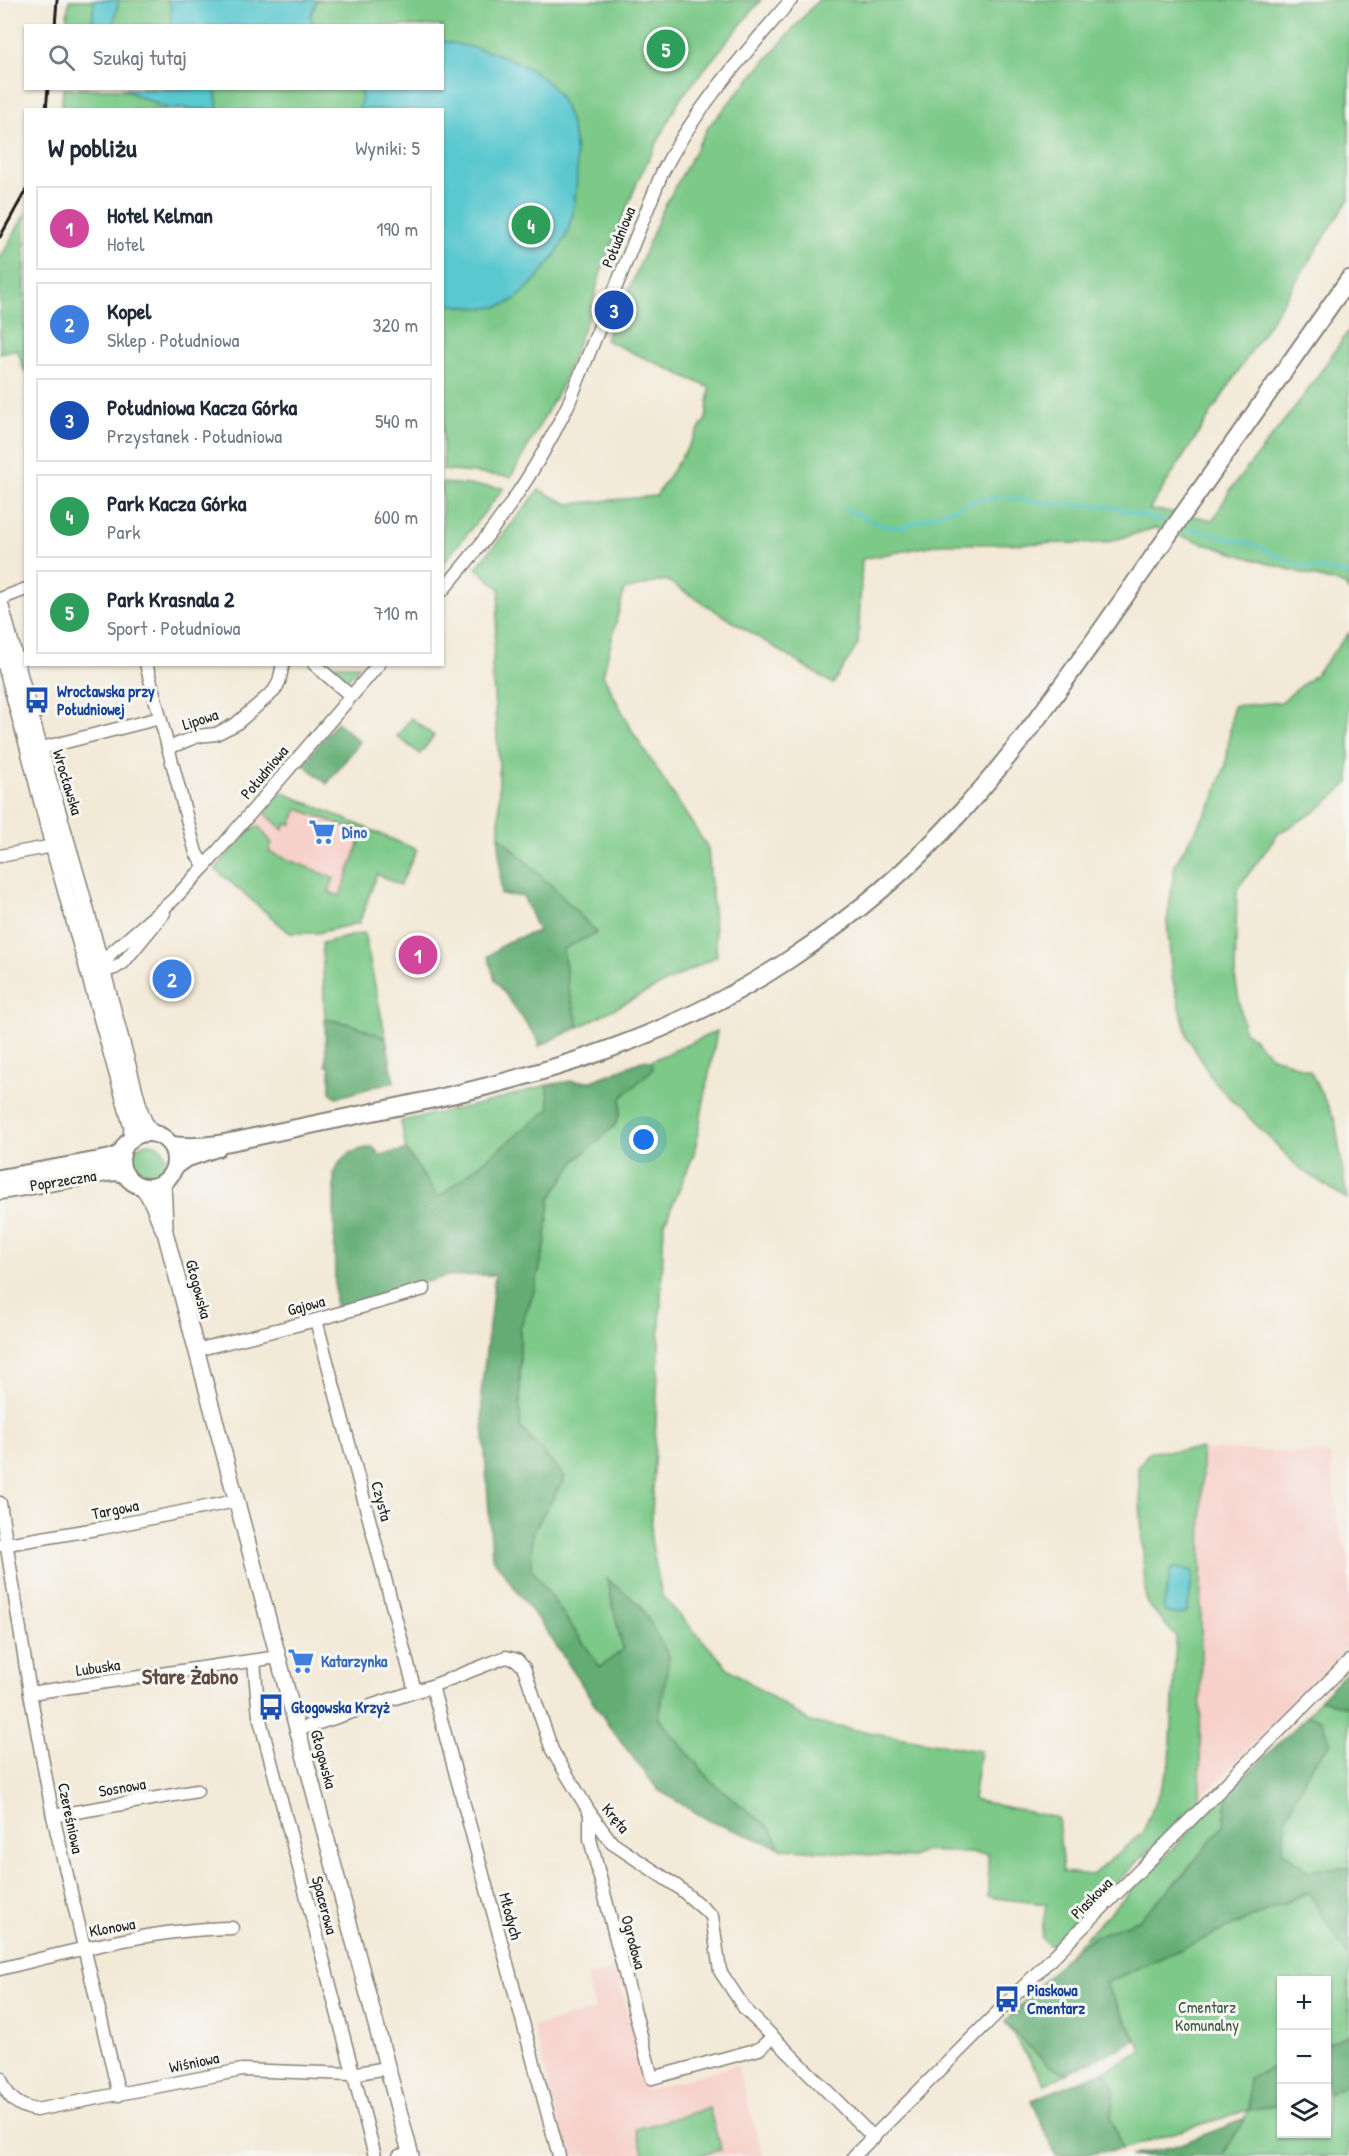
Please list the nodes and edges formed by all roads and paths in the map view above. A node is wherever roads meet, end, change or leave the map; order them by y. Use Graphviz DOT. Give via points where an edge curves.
graph roads {
  1 [pos="791,0"];
  2 [pos="1349,279"];
  3 [pos="444,589"];
  4 [pos="24,590"];
  5 [pos="0,601"];
  6 [pos="0,645"];
  7 [pos="147,666"];
  8 [pos="283,666"];
  9 [pos="316,666"];
  10 [pos="377,666"];
  11 [pos="351,696"];
  12 [pos="160,718"];
  13 [pos="168,748"];
  14 [pos="35,750"];
  15 [pos="64,830"];
  16 [pos="53,846"];
  17 [pos="0,856"];
  18 [pos="205,866"];
  19 [pos="75,868"];
  20 [pos="173,900"];
  21 [pos="95,943"];
  22 [pos="114,950"];
  23 [pos="97,973"];
  24 [pos="153,1134"];
  25 [pos="229,1143"];
  26 [pos="171,1145"];
  27 [pos="127,1146"];
  28 [pos="175,1166"];
  29 [pos="125,1174"];
  30 [pos="0,1178"];
  31 [pos="164,1183"];
  32 [pos="142,1186"];
  33 [pos="0,1191"];
  34 [pos="165,1232"];
  35 [pos="424,1289"];
  36 [pos="316,1320"];
  37 [pos="196,1350"];
  38 [pos="236,1501"];
  39 [pos="0,1503"];
  40 [pos="3,1544"];
  41 [pos="278,1657"];
  42 [pos="254,1661"];
  43 [pos="1349,1661"];
  44 [pos="432,1686"];
  45 [pos="415,1691"];
  46 [pos="30,1693"];
  47 [pos="297,1730"];
  48 [pos="197,1791"];
  49 [pos="590,1813"];
  50 [pos="52,1816"];
  51 [pos="232,1928"];
  52 [pos="84,1948"];
  53 [pos="0,1968"];
  54 [pos="773,2037"];
  55 [pos="387,2068"];
  56 [pos="352,2074"];
  57 [pos="0,2077"];
  58 [pos="118,2095"];
  59 [pos="874,2138"];
  60 [pos="407,2155"];
  61 [pos="375,2156"];
  62 [pos="559,2156"];
  63 [pos="854,2156"];
  1 -- 3 [label="street, Południowa" via="676,146 554,434 505,515"];
  2 -- 25 [label="main road" via="999,768 922,853 830,930 787,961 705,1007 582,1060 468,1092"];
  4 -- 5 [label="street"];
  5 -- 14 [label="street, Wrocławska"];
  6 -- 14 [label="street, Wrocławska"];
  7 -- 12 [label="street"];
  8 -- 13 [label="street, Lipowa" via="274,691 236,724"];
  9 -- 11 [label="street"];
  10 -- 11 [label="street, Południowa"];
  11 -- 18 [label="street, Południowa"];
  12 -- 13 [label="street, Lipowa"];
  12 -- 14 [label="street, Lipowa"];
  13 -- 18 [label="street, Lipowa" via="196,853"];
  14 -- 15 [label="street, Wrocławska"];
  14 -- 16 [label="street, Wrocławska"];
  15 -- 16 [label="street"];
  15 -- 19 [label="street, Wrocławska"];
  16 -- 17 [label="street"];
  16 -- 19 [label="street"];
  16 -- 23 [label="street, Wrocławska"];
  18 -- 20 [label="street, Południowa"];
  19 -- 21 [label="street, Wrocławska"];
  20 -- 22 [label="street, Południowa"];
  20 -- 23 [label="street, Południowa" via="123,963"];
  21 -- 22 [label="street"];
  21 -- 23 [label="street, Wrocławska"];
  22 -- 23 [label="street, Południowa"];
  23 -- 24 [label="street" via="141,1114"];
  23 -- 27 [label="street" via="132,1128"];
  24 -- 26 [label="main road"];
  24 -- 27 [label="main road" via="139,1135"];
  25 -- 26 [label="main road"];
  25 -- 28 [label="main road"];
  26 -- 28 [label="main road"];
  27 -- 29 [label="main road" via="122,1164"];
  27 -- 30 [label="main road, Poprzeczna" via="111,1158"];
  28 -- 31 [label="main road"];
  29 -- 32 [label="main road"];
  29 -- 33 [label="main road, Poprzeczna" via="106,1173"];
  31 -- 32 [label="main road"];
  31 -- 34 [label="street, Głogowska"];
  32 -- 34 [label="street, Głogowska"];
  34 -- 37 [label="street, Głogowska"];
  35 -- 36 [label="street, Gajowa"];
  36 -- 37 [label="street, Gajowa"];
  36 -- 45 [label="street, Czysta"];
  37 -- 38 [label="street, Głogowska"];
  38 -- 40 [label="street, Targowa"];
  38 -- 41 [label="street, Głogowska"];
  39 -- 40 [label="street, Czereśniowa"];
  40 -- 46 [label="street, Czereśniowa"];
  41 -- 42 [label="street, Lubuska"];
  41 -- 47 [label="street, Głogowska"];
  42 -- 46 [label="street, Lubuska"];
  42 -- 56 [label="street, Spacerowa" via="259,1716"];
  43 -- 59 [label="street, Piaskowa"];
  44 -- 45 [label="street, Kręta"];
  44 -- 49 [label="street, Kręta" via="506,1658 517,1660 524,1668 552,1749"];
  44 -- 62 [label="street, Młodych"];
  45 -- 47 [label="street, Kręta"];
  46 -- 50 [label="street, Czereśniowa"];
  47 -- 55 [label="street, Głogowska"];
  48 -- 50 [label="street, Sosnowa"];
  49 -- 54 [label="street, Kręta" via="612,1843 678,1887 712,1916 720,1971 745,2010"];
  49 -- 54 [label="street, Ogrodowa" via="590,1839 652,2078 759,2049"];
  50 -- 52 [label="street, Czereśniowa"];
  51 -- 52 [label="street, Klonowa" via="197,1929"];
  52 -- 53 [label="street, Klonowa"];
  52 -- 58 [label="street, Czereśniowa"];
  54 -- 59 [label="street, Kręta"];
  55 -- 56 [label="street, Wiśniowa"];
  55 -- 60 [label="street, Głogowska"];
  56 -- 58 [label="street, Wiśniowa" via="242,2070"];
  56 -- 61 [label="street, Spacerowa"];
  57 -- 58 [label="street, Wiśniowa" via="11,2100 36,2110"];
  59 -- 63 [label="street, Piaskowa"];
}
